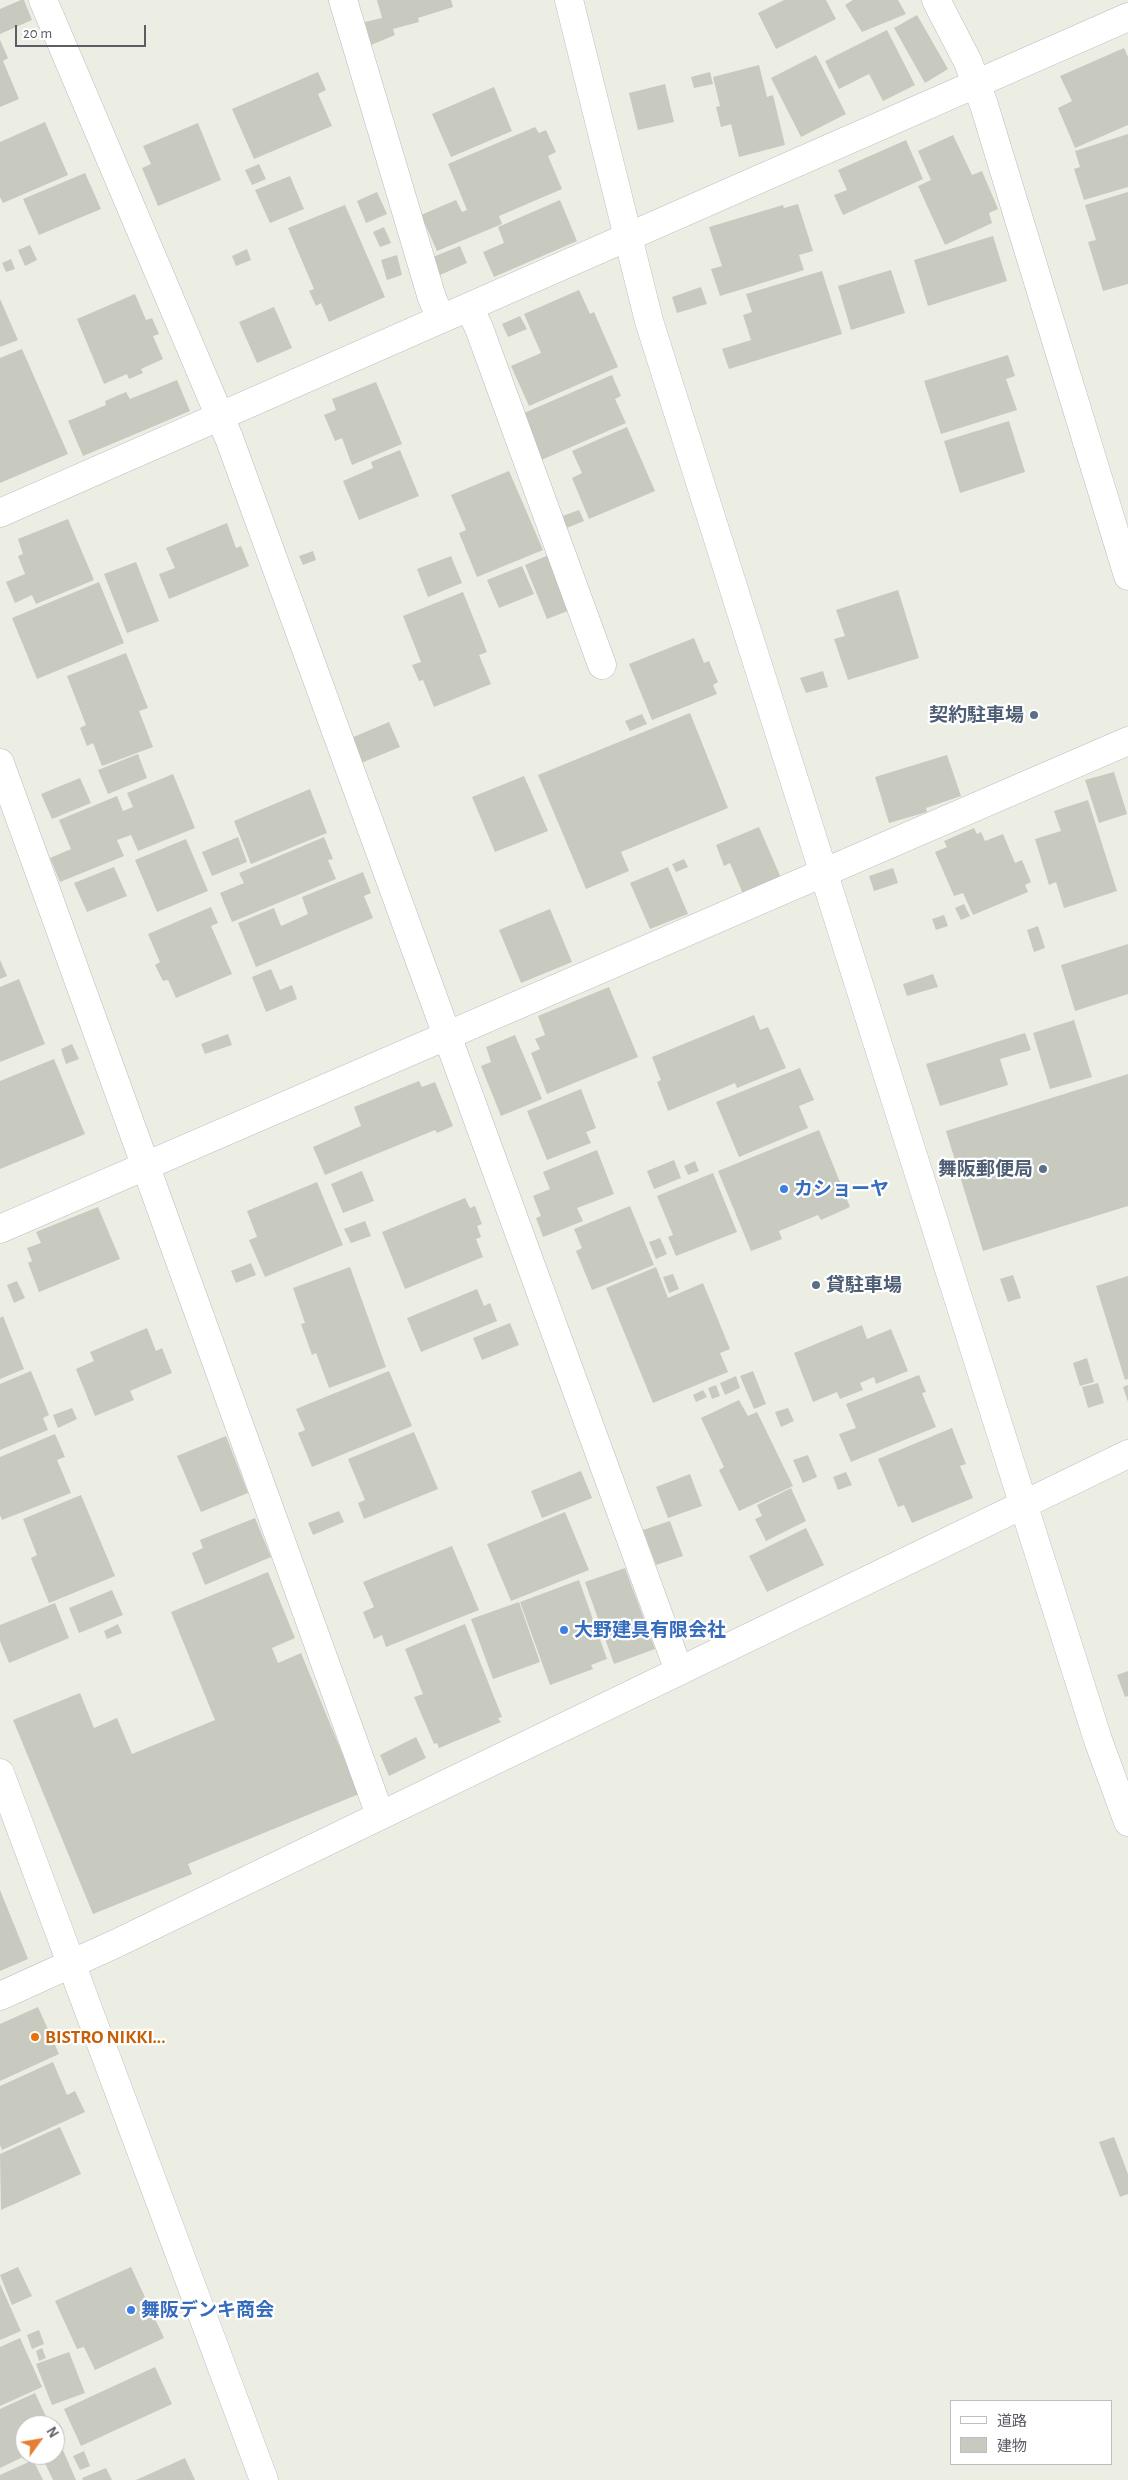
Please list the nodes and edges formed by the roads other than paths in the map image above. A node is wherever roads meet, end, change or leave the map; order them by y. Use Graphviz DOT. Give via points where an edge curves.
graph roads {
  1 [pos="43,0"];
  2 [pos="343,0"];
  3 [pos="569,0"];
  4 [pos="936,0"];
  5 [pos="1128,17"];
  6 [pos="976,84"];
  7 [pos="628,237"];
  8 [pos="469,307"];
  9 [pos="441,319"];
  10 [pos="220,416"];
  11 [pos="0,513"];
  12 [pos="1128,576"];
  13 [pos="602,666"];
  14 [pos="1128,741"];
  15 [pos="0,763"];
  16 [pos="824,873"];
  17 [pos="447,1036"];
  18 [pos="145,1166"];
  19 [pos="0,1229"];
  20 [pos="1128,1454"];
  21 [pos="1023,1504"];
  22 [pos="679,1671"];
  23 [pos="0,1773"];
  24 [pos="380,1815"];
  25 [pos="1128,1822"];
  26 [pos="72,1964"];
  27 [pos="0,1996"];
  28 [pos="264,2480"];
  1 -- 10 [label="street"];
  2 -- 9 [label="street" via="429,289"];
  3 -- 7 [label="street"];
  4 -- 6 [label="street"];
  5 -- 6 [label="street"];
  6 -- 7 [label="street"];
  6 -- 12 [label="street"];
  7 -- 8 [label="street"];
  7 -- 16 [label="street" via="649,321"];
  8 -- 9 [label="street"];
  8 -- 13 [label="street"];
  9 -- 10 [label="street"];
  10 -- 11 [label="street"];
  10 -- 17 [label="street"];
  14 -- 16 [label="street"];
  15 -- 18 [label="street"];
  16 -- 17 [label="street"];
  16 -- 21 [label="street"];
  17 -- 18 [label="street"];
  17 -- 22 [label="street"];
  18 -- 19 [label="street"];
  18 -- 24 [label="street"];
  20 -- 21 [label="street"];
  21 -- 22 [label="street"];
  21 -- 25 [label="street" via="1098,1740"];
  22 -- 24 [label="street"];
  23 -- 26 [label="street"];
  24 -- 26 [label="street"];
  26 -- 27 [label="street"];
  26 -- 28 [label="street"];
}
